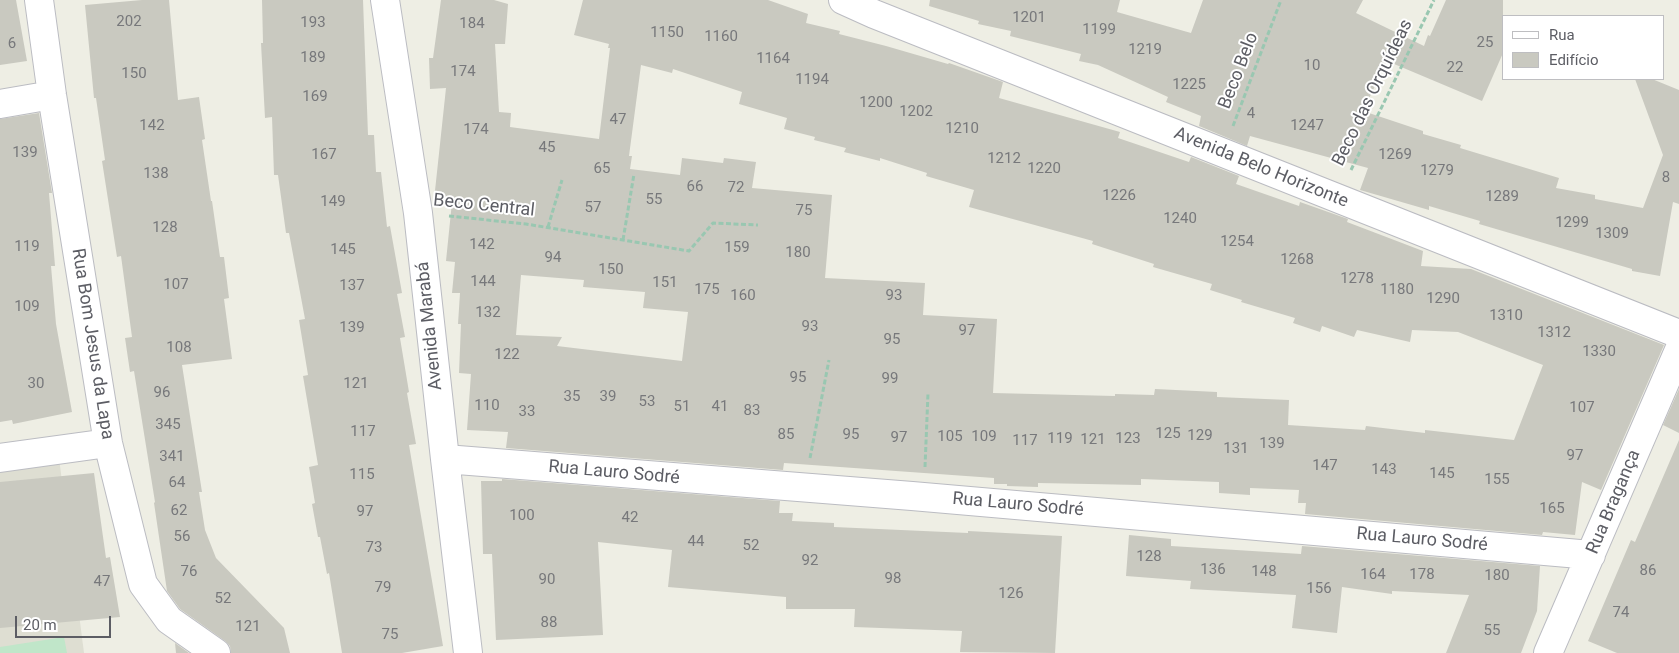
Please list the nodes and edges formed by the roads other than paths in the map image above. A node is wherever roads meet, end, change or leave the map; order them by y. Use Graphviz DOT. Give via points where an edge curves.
graph roads {
  1 [pos="39,0"];
  2 [pos="385,0"];
  3 [pos="843,0"];
  4 [pos="52,95"];
  5 [pos="0,104"];
  6 [pos="1679,334"];
  7 [pos="1679,350"];
  8 [pos="108,443"];
  9 [pos="0,458"];
  10 [pos="445,459"];
  11 [pos="1591,555"];
  12 [pos="216,653"];
  13 [pos="468,653"];
  14 [pos="1548,653"];
  1 -- 4 [label="street, Rua Bom Jesus da Lapa"];
  2 -- 10 [label="street, Avenida Marabá" via="418,212"];
  3 -- 6 [label="street, Avenida Belo Horizonte"];
  4 -- 5 [label="street"];
  4 -- 8 [label="street, Rua Bom Jesus da Lapa"];
  7 -- 11 [label="street, Rua Bragança"];
  8 -- 9 [label="street"];
  8 -- 12 [label="street, Rua Bom Jesus da Lapa" via="143,584 169,620"];
  10 -- 11 [label="street, Rua Lauro Sodré"];
  10 -- 13 [label="street, Avenida Marabá"];
  11 -- 14 [label="street, Rua Bragança"];
}
